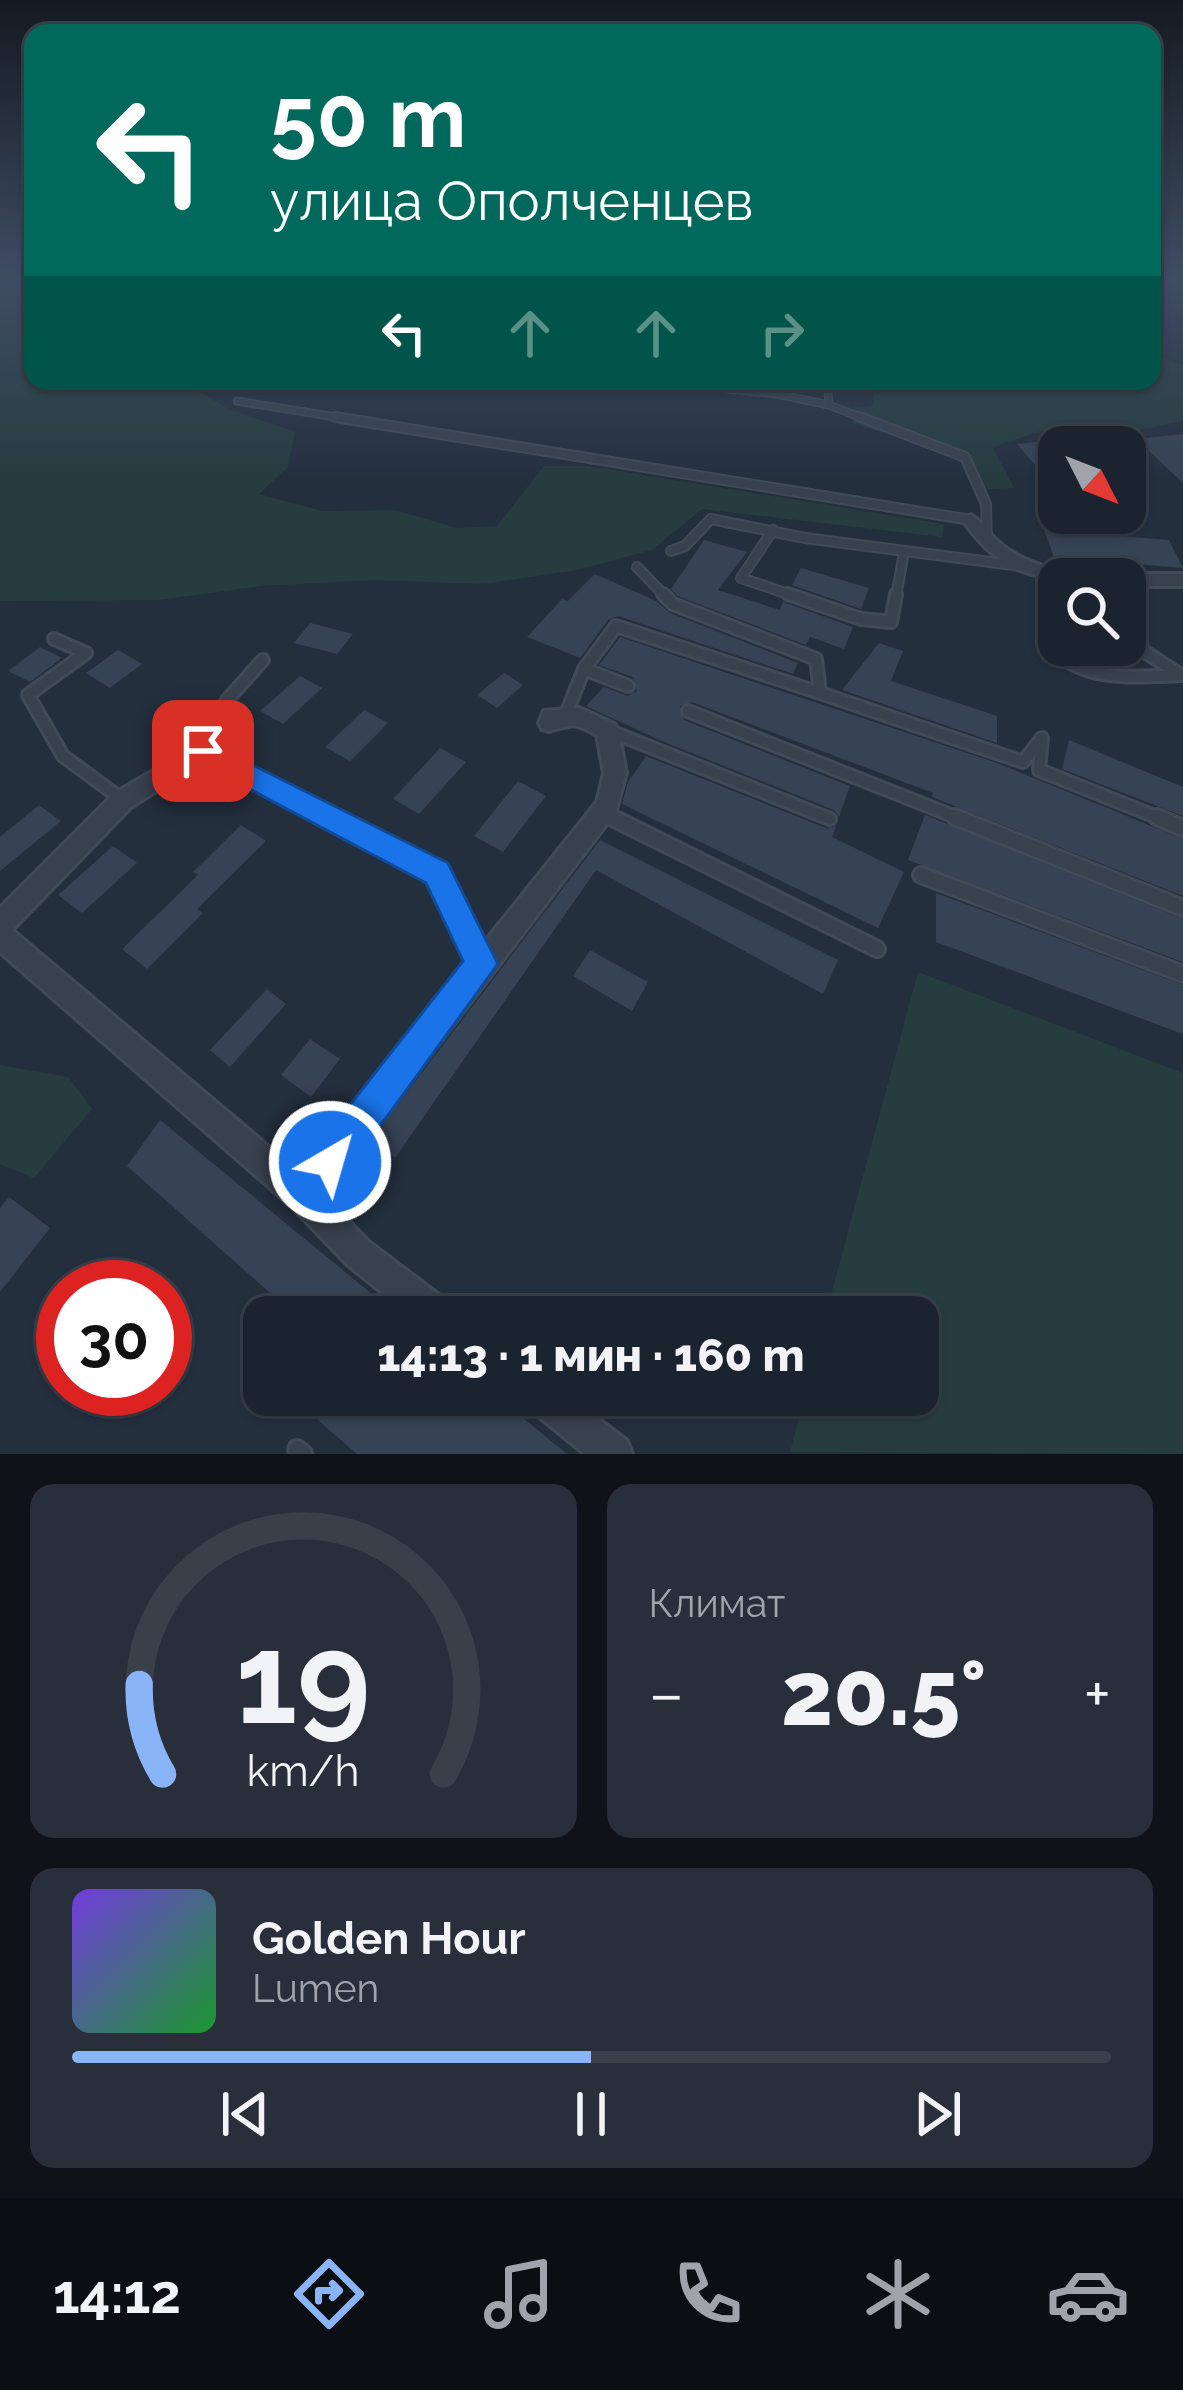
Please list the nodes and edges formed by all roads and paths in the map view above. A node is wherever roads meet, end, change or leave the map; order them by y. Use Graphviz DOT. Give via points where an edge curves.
graph roads {
  1 [pos="736,390"];
  2 [pos="828,390"];
  3 [pos="237,401"];
  4 [pos="829,405"];
  5 [pos="971,520"];
  6 [pos="773,530"];
  7 [pos="987,545"];
  8 [pos="671,550"];
  9 [pos="904,552"];
  10 [pos="637,567"];
  11 [pos="1030,567"];
  12 [pos="1038,571"];
  13 [pos="1146,580"];
  14 [pos="1183,580"];
  15 [pos="54,639"];
  16 [pos="1146,653"];
  17 [pos="263,660"];
  18 [pos="1080,666"];
  19 [pos="584,669"];
  20 [pos="1182,676"];
  21 [pos="628,686"];
  22 [pos="820,693"];
  23 [pos="688,711"];
  24 [pos="557,718"];
  25 [pos="607,730"];
  26 [pos="203,751"];
  27 [pos="123,800"];
  28 [pos="602,813"];
  29 [pos="830,819"];
  30 [pos="1183,828"];
  31 [pos="921,875"];
  32 [pos="1183,908"];
  33 [pos="0,926"];
  34 [pos="0,936"];
  35 [pos="877,949"];
  36 [pos="482,964"];
  37 [pos="1183,974"];
  38 [pos="303,1196"];
  39 [pos="413,1296"];
  40 [pos="566,1416"];
  41 [pos="614,1454"];
  1 -- 4 [label="lane"];
  2 -- 4 [label="lane"];
  3 -- 5 [label="lane"];
  4 -- 7 [label="lane" via="965,457 986,504"];
  5 -- 7 [label="street"];
  6 -- 8 [label="lane" via="711,519"];
  6 -- 9 [label="lane"];
  6 -- 9 [label="lane" via="741,578 861,619 891,622"];
  7 -- 11 [label="street"];
  9 -- 11 [label="lane"];
  10 -- 22 [label="lane" via="673,604 816,659"];
  11 -- 12 [label="street"];
  13 -- 14 [label="street"];
  15 -- 27 [label="lane" via="86,653 28,695 63,756"];
  16 -- 20 [label="lane"];
  17 -- 26 [label="lane" via="227,700"];
  18 -- 20 [label="lane" via="1106,675"];
  19 -- 21 [label="lane"];
  19 -- 22 [label="lane" via="616,626"];
  19 -- 24 [label="lane"];
  22 -- 30 [label="lane" via="1023,762 1042,738 1039,770"];
  23 -- 32 [label="lane"];
  24 -- 25 [label="street"];
  25 -- 28 [label="street" via="615,773"];
  25 -- 29 [label="lane"];
  26 -- 27 [label="street"];
  26 -- 36 [label="street" via="437,873"];
  27 -- 33 [label="street"];
  28 -- 35 [label="lane"];
  28 -- 36 [label="street"];
  31 -- 37 [label="lane"];
  34 -- 38 [label="street"];
  36 -- 38 [label="street"];
  38 -- 39 [label="street"];
  40 -- 41 [label="street"];
}
